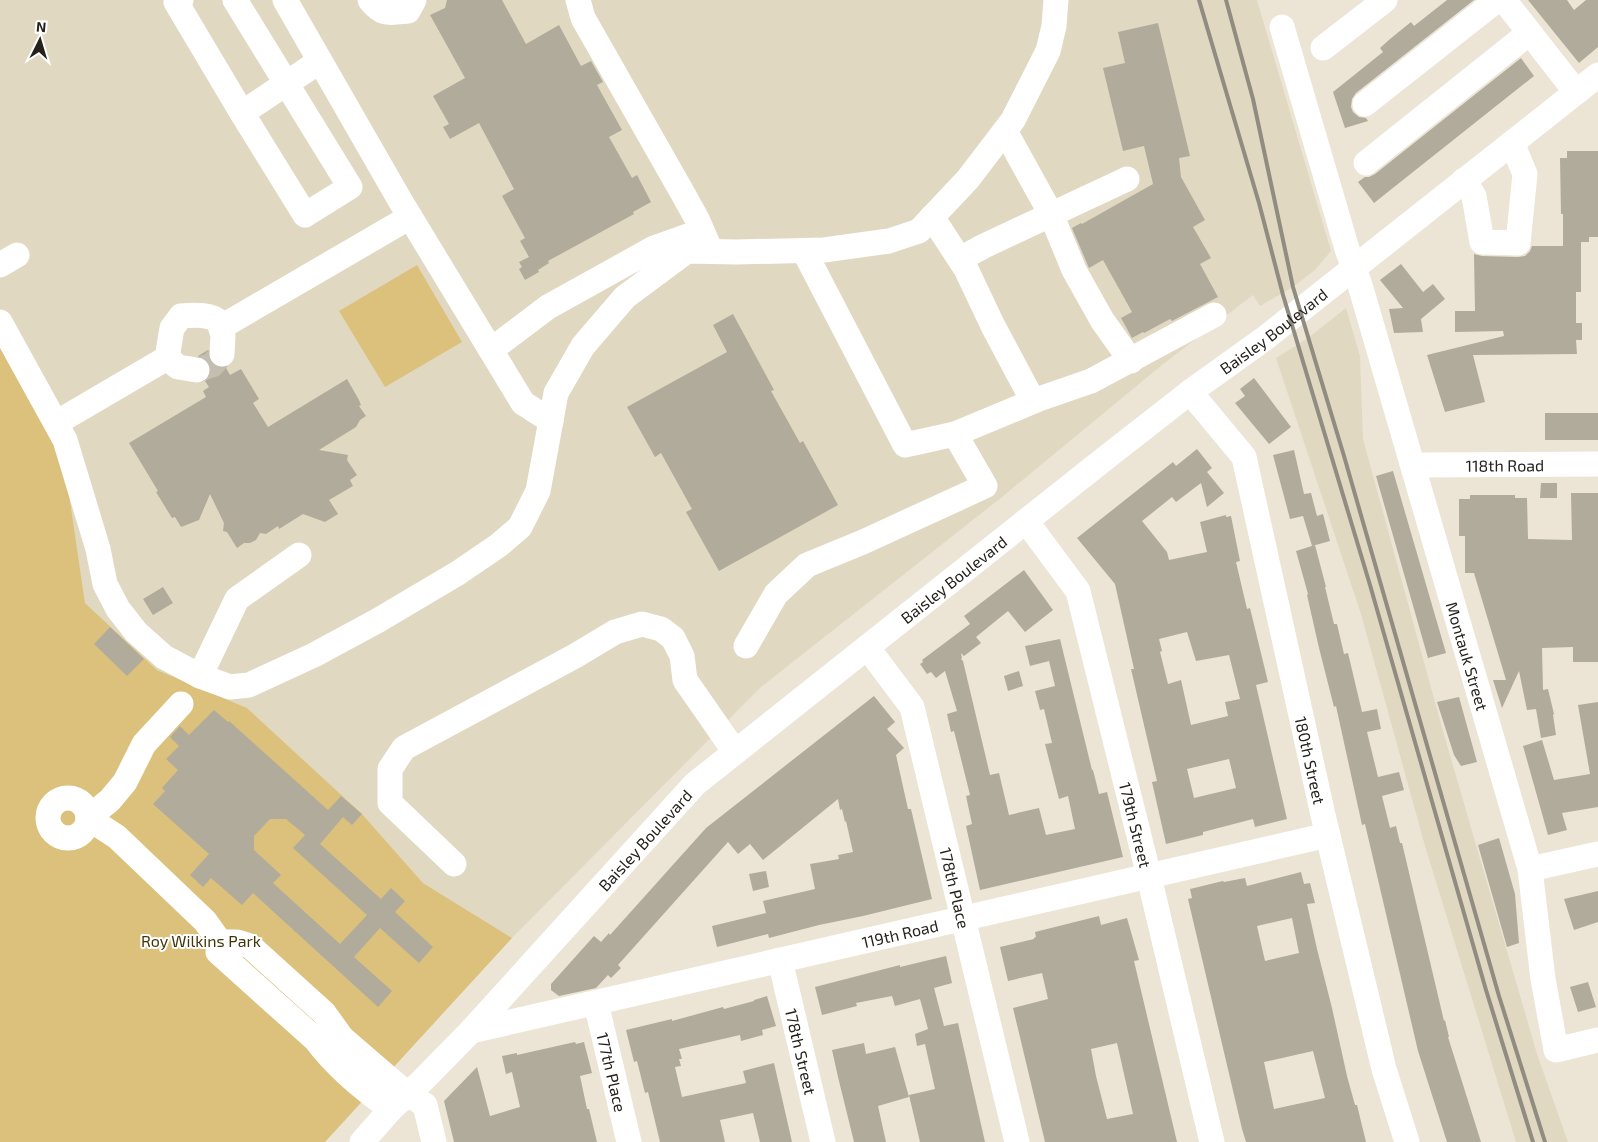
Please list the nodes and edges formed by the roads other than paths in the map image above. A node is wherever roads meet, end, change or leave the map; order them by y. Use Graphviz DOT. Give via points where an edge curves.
graph roads {
  1 [pos="181,0"];
  2 [pos="235,0"];
  3 [pos="285,0"];
  4 [pos="370,0"];
  5 [pos="414,0"];
  6 [pos="578,0"];
  7 [pos="1056,0"];
  8 [pos="1385,0"];
  9 [pos="1497,0"];
  10 [pos="1504,0"];
  11 [pos="1282,27"];
  12 [pos="1529,33"];
  13 [pos="1323,48"];
  14 [pos="320,61"];
  15 [pos="1598,75"];
  16 [pos="285,84"];
  17 [pos="1576,92"];
  18 [pos="1365,104"];
  19 [pos="242,113"];
  20 [pos="1005,131"];
  21 [pos="1512,142"];
  22 [pos="1366,163"];
  23 [pos="1127,178"];
  24 [pos="1464,180"];
  25 [pos="1051,214"];
  26 [pos="410,217"];
  27 [pos="932,217"];
  28 [pos="706,241"];
  29 [pos="804,250"];
  30 [pos="960,260"];
  31 [pos="1355,267"];
  32 [pos="1214,315"];
  33 [pos="0,322"];
  34 [pos="219,323"];
  35 [pos="491,350"];
  36 [pos="222,354"];
  37 [pos="166,358"];
  38 [pos="1130,361"];
  39 [pos="197,370"];
  40 [pos="1190,392"];
  41 [pos="1033,401"];
  42 [pos="551,421"];
  43 [pos="56,422"];
  44 [pos="955,434"];
  45 [pos="1598,464"];
  46 [pos="1412,466"];
  47 [pos="1026,521"];
  48 [pos="300,555"];
  49 [pos="746,646"];
  50 [pos="866,647"];
  51 [pos="200,676"];
  52 [pos="181,704"];
  53 [pos="735,752"];
  54 [pos="1328,835"];
  55 [pos="1598,854"];
  56 [pos="454,864"];
  57 [pos="1530,869"];
  58 [pos="1149,876"];
  59 [pos="964,918"];
  60 [pos="780,960"];
  61 [pos="596,1002"];
  62 [pos="471,1031"];
  63 [pos="1598,1040"];
  64 [pos="400,1101"];
  65 [pos="362,1142"];
  66 [pos="434,1142"];
  67 [pos="629,1142"];
  68 [pos="823,1142"];
  69 [pos="1017,1142"];
  70 [pos="1212,1142"];
  71 [pos="1407,1142"];
  1 -- 19 [label="street" via="176,2"];
  2 -- 16 [label="street"];
  3 -- 14 [label="street"];
  4 -- 5 [label="street" via="382,12 391,13 408,11"];
  6 -- 28 [label="street" via="583,18 682,192"];
  7 -- 20 [label="street" via="1048,51"];
  8 -- 13 [label="street"];
  9 -- 18 [label="street"];
  10 -- 12 [label="street"];
  11 -- 31 [label="street, Montauk Street"];
  12 -- 17 [label="street"];
  12 -- 22 [label="street"];
  14 -- 16 [label="street"];
  14 -- 26 [label="street"];
  15 -- 17 [label="street, Baisley Boulevard"];
  16 -- 19 [label="street"];
  16 -- 19 [label="street" via="350,187 305,215"];
  17 -- 21 [label="street, Baisley Boulevard"];
  20 -- 25 [label="street"];
  20 -- 27 [label="street" via="968,179"];
  21 -- 24 [label="street, Baisley Boulevard"];
  21 -- 24 [label="street" via="1525,174 1518,243 1482,242 1474,196"];
  23 -- 25 [label="street"];
  24 -- 31 [label="street, Baisley Boulevard"];
  25 -- 30 [label="street"];
  25 -- 38 [label="street" via="1074,270"];
  26 -- 34 [label="street" via="228,323"];
  26 -- 35 [label="street"];
  27 -- 29 [label="street" via="919,231 889,241"];
  27 -- 30 [label="street"];
  28 -- 29 [label="street"];
  28 -- 35 [label="street" via="654,248 548,307"];
  28 -- 42 [label="street" via="625,297 583,346 556,393"];
  29 -- 44 [label="street" via="905,445"];
  30 -- 41 [label="street"];
  31 -- 40 [label="street, Baisley Boulevard"];
  31 -- 46 [label="street, Montauk Street"];
  32 -- 38 [label="street"];
  33 -- 43 [label="street"];
  34 -- 36 [label="street" via="223,335"];
  34 -- 37 [label="street" via="212,317 181,316 172,328"];
  35 -- 42 [label="street" via="523,403"];
  37 -- 39 [label="street" via="178,367"];
  37 -- 43 [label="street"];
  38 -- 41 [label="street" via="1091,381"];
  40 -- 47 [label="street, Baisley Boulevard"];
  40 -- 54 [label="street, 180th Street" via="1244,457"];
  41 -- 44 [label="street"];
  42 -- 51 [label="street" via="538,491 520,527 499,545 377,621 248,685 230,687"];
  43 -- 51 [label="street" via="66,440 105,584 118,609 136,632 164,657"];
  44 -- 49 [label="street" via="984,486 807,565 776,594"];
  45 -- 46 [label="street, 118th Road"];
  46 -- 57 [label="street, Montauk Street"];
  47 -- 50 [label="street, Baisley Boulevard"];
  47 -- 58 [label="street, 179th Street" via="1078,591"];
  48 -- 51 [label="street" via="237,599"];
  50 -- 53 [label="street, Baisley Boulevard"];
  50 -- 59 [label="street, 178th Place" via="912,707"];
  52 -- 64 [label="street" via="144,744 125,782 88,818 117,837 204,921 220,942 250,946 324,1013 335,1047"];
  53 -- 56 [label="street" via="685,680 682,656 673,638 661,629 642,624 614,632 404,748 390,769 390,803"];
  53 -- 62 [label="street, Baisley Boulevard" via="695,784"];
  54 -- 58 [label="street, 119th Road"];
  54 -- 71 [label="street, 180th Street" via="1384,1069"];
  55 -- 57 [label="street"];
  57 -- 63 [label="street, Montauk Street" via="1556,1050"];
  58 -- 59 [label="street, 119th Road"];
  58 -- 70 [label="street, 179th Street"];
  59 -- 60 [label="street, 119th Road"];
  59 -- 69 [label="street, 178th Place"];
  60 -- 61 [label="street, 119th Road"];
  60 -- 68 [label="street, 178th Street"];
  61 -- 62 [label="street, 119th Road"];
  61 -- 67 [label="street, 177th Place"];
  62 -- 64 [label="street, Baisley Boulevard"];
  64 -- 65 [label="street, Baisley Boulevard"];
  64 -- 66 [label="street" via="425,1104"];
}
